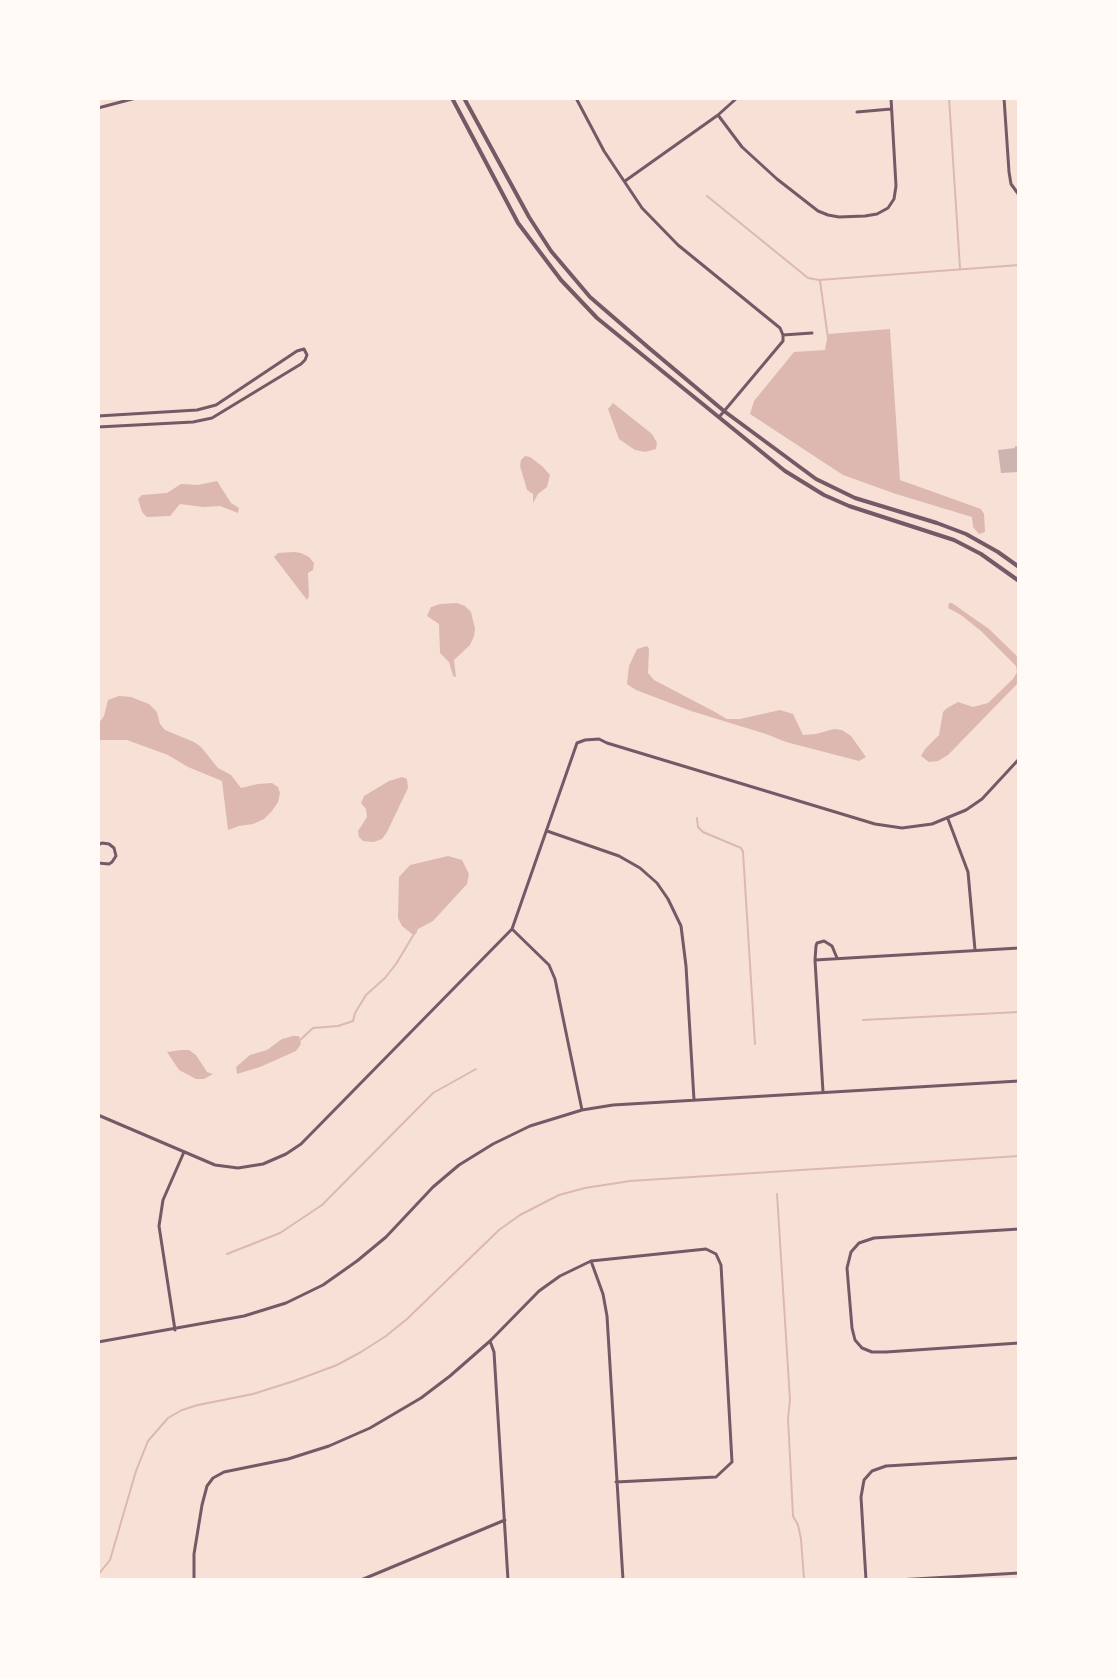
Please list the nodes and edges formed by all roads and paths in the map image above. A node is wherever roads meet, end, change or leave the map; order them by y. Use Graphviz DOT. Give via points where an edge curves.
graph roads {
  1 [pos="136,98"];
  2 [pos="452,98"];
  3 [pos="464,98"];
  4 [pos="576,98"];
  5 [pos="737,98"];
  6 [pos="891,98"];
  7 [pos="1004,98"];
  8 [pos="98,108"];
  9 [pos="891,109"];
  10 [pos="857,112"];
  11 [pos="718,115"];
  12 [pos="503,171"];
  13 [pos="494,175"];
  14 [pos="623,182"];
  15 [pos="1018,195"];
  16 [pos="569,274"];
  17 [pos="561,280"];
  18 [pos="812,333"];
  19 [pos="783,335"];
  20 [pos="649,348"];
  21 [pos="642,356"];
  22 [pos="724,411"];
  23 [pos="159,413"];
  24 [pos="98,416"];
  25 [pos="718,418"];
  26 [pos="163,423"];
  27 [pos="98,427"];
  28 [pos="829,486"];
  29 [pos="824,495"];
  30 [pos="937,523"];
  31 [pos="935,534"];
  32 [pos="1019,567"];
  33 [pos="1019,581"];
  34 [pos="1019,759"];
  35 [pos="948,819"];
  36 [pos="547,831"];
  37 [pos="98,845"];
  38 [pos="98,863"];
  39 [pos="512,929"];
  40 [pos="1019,948"];
  41 [pos="975,950"];
  42 [pos="837,958"];
  43 [pos="815,960"];
  44 [pos="1019,1081"];
  45 [pos="824,1093"];
  46 [pos="694,1100"];
  47 [pos="582,1110"];
  48 [pos="98,1115"];
  49 [pos="184,1152"];
  50 [pos="1019,1229"];
  51 [pos="591,1261"];
  52 [pos="175,1330"];
  53 [pos="490,1341"];
  54 [pos="98,1342"];
  55 [pos="1019,1343"];
  56 [pos="1019,1458"];
  57 [pos="616,1482"];
  58 [pos="505,1520"];
  59 [pos="1019,1573"];
  60 [pos="194,1580"];
  61 [pos="361,1580"];
  62 [pos="508,1580"];
  63 [pos="623,1580"];
  64 [pos="866,1580"];
  65 [pos="897,1580"];
  1 -- 8 [label="street"];
  2 -- 13 [label="street"];
  3 -- 12 [label="street"];
  4 -- 14 [label="street"];
  5 -- 11 [label="street"];
  6 -- 9 [label="street"];
  7 -- 15 [label="street" via="1009,172"];
  9 -- 10 [label="street"];
  9 -- 11 [label="street" via="894,199 877,214 839,217 818,211 777,179 742,147"];
  11 -- 14 [label="street"];
  12 -- 13 [label="street"];
  12 -- 16 [label="street"];
  13 -- 17 [label="street" via="518,223"];
  14 -- 19 [label="street" via="667,234"];
  16 -- 17 [label="street"];
  16 -- 20 [label="street"];
  17 -- 21 [label="street"];
  18 -- 19 [label="street"];
  19 -- 22 [label="street"];
  20 -- 21 [label="street"];
  20 -- 22 [label="street"];
  21 -- 25 [label="street"];
  22 -- 25 [label="street"];
  22 -- 28 [label="street"];
  23 -- 24 [label="street"];
  23 -- 26 [label="street"];
  23 -- 26 [label="street" via="216,405 297,351 306,351 301,364 212,418"];
  25 -- 29 [label="street"];
  26 -- 27 [label="street"];
  28 -- 29 [label="street"];
  28 -- 30 [label="street"];
  29 -- 31 [label="street"];
  30 -- 31 [label="street"];
  30 -- 32 [label="street" via="982,542"];
  31 -- 33 [label="street" via="981,554"];
  34 -- 35 [label="street" via="982,799"];
  35 -- 36 [label="street" via="902,828 875,824 594,738 577,743"];
  35 -- 41 [label="street" via="968,872"];
  36 -- 39 [label="street"];
  36 -- 46 [label="street" via="619,856 640,868 668,899 681,926"];
  37 -- 38 [label="street" via="112,845 116,856 109,864"];
  39 -- 47 [label="street" via="549,965 555,979"];
  39 -- 49 [label="street" via="301,1144 263,1164 238,1168"];
  40 -- 41 [label="street"];
  41 -- 42 [label="street"];
  42 -- 43 [label="street"];
  42 -- 43 [label="street" via="824,941 817,943"];
  43 -- 45 [label="street"];
  44 -- 45 [label="street"];
  45 -- 46 [label="street"];
  46 -- 47 [label="street"];
  47 -- 52 [label="street" via="530,1126 459,1165 386,1237 323,1285 244,1316"];
  48 -- 49 [label="street"];
  49 -- 52 [label="street" via="163,1200 159,1226"];
  50 -- 55 [label="street" via="874,1238 859,1243 847,1268 852,1328 862,1348 886,1352"];
  51 -- 53 [label="street" via="539,1291"];
  51 -- 57 [label="street" via="607,1316"];
  51 -- 57 [label="street" via="706,1249 721,1265 732,1462 716,1477"];
  52 -- 54 [label="street"];
  53 -- 58 [label="street"];
  53 -- 60 [label="street" via="421,1398 370,1428 329,1446 213,1478 202,1505"];
  56 -- 64 [label="street" via="872,1471 861,1497"];
  57 -- 63 [label="street"];
  58 -- 61 [label="street"];
  58 -- 62 [label="street"];
  59 -- 65 [label="street"];
}
